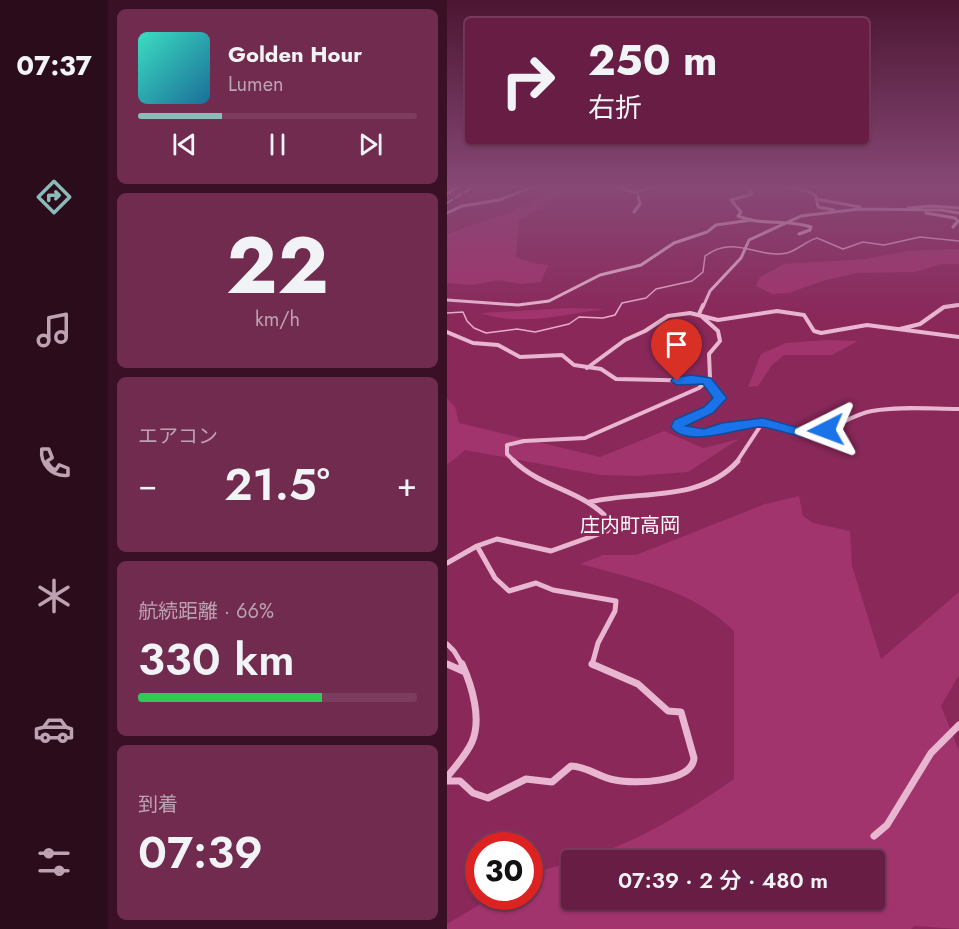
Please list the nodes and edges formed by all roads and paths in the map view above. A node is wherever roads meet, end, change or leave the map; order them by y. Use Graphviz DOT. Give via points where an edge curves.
graph roads {
  1 [pos="710,229"];
  2 [pos="776,229"];
  3 [pos="810,229"];
  4 [pos="799,234"];
  5 [pos="447,300"];
  6 [pos="959,305"];
  7 [pos="699,314"];
  8 [pos="897,330"];
  9 [pos="447,332"];
  10 [pos="959,337"];
  11 [pos="587,368"];
  12 [pos="706,381"];
  13 [pos="959,409"];
  14 [pos="763,422"];
  15 [pos="590,502"];
  16 [pos="477,546"];
  17 [pos="447,563"];
  18 [pos="447,644"];
  19 [pos="447,664"];
  20 [pos="465,672"];
  21 [pos="959,725"];
  22 [pos="447,779"];
  23 [pos="874,836"];
  1 -- 5 [label="street" via="675,243 641,265 600,275 549,301 518,305"];
  2 -- 7 [label="street" via="749,240 741,258 710,291"];
  3 -- 4 [label="street"];
  6 -- 8 [label="street" via="944,307 920,324"];
  7 -- 8 [label="street" via="718,320 790,312 804,315 814,331 821,333 856,326"];
  7 -- 11 [label="street" via="668,316 625,340"];
  7 -- 12 [label="street" via="719,334 720,341 709,354 711,374"];
  8 -- 10 [label="street"];
  9 -- 11 [label="street" via="473,343 502,347 513,355 562,355"];
  11 -- 12 [label="street" via="601,369 616,379"];
  12 -- 14 [label="street" via="719,395 719,403 678,423 679,429 704,433"];
  12 -- 15 [label="street" via="680,397 585,438 507,445 507,454 519,466"];
  13 -- 14 [label="street" via="874,410 809,433"];
  14 -- 15 [label="street" via="738,462 719,478 676,492 610,496"];
  15 -- 16 [label="street" via="613,524 596,537 551,551 502,539"];
  16 -- 17 [label="street"];
  16 -- 22 [label="street" via="495,578 509,591 536,583 553,590 616,601 592,665 638,684 668,711 681,712 687,720 695,755 686,772 632,783 573,766 552,782 518,779 488,798 473,793 460,781"];
  18 -- 20 [label="street"];
  19 -- 20 [label="street"];
  20 -- 22 [label="street" via="474,736"];
  21 -- 23 [label="street" via="931,753 887,825"];
}
